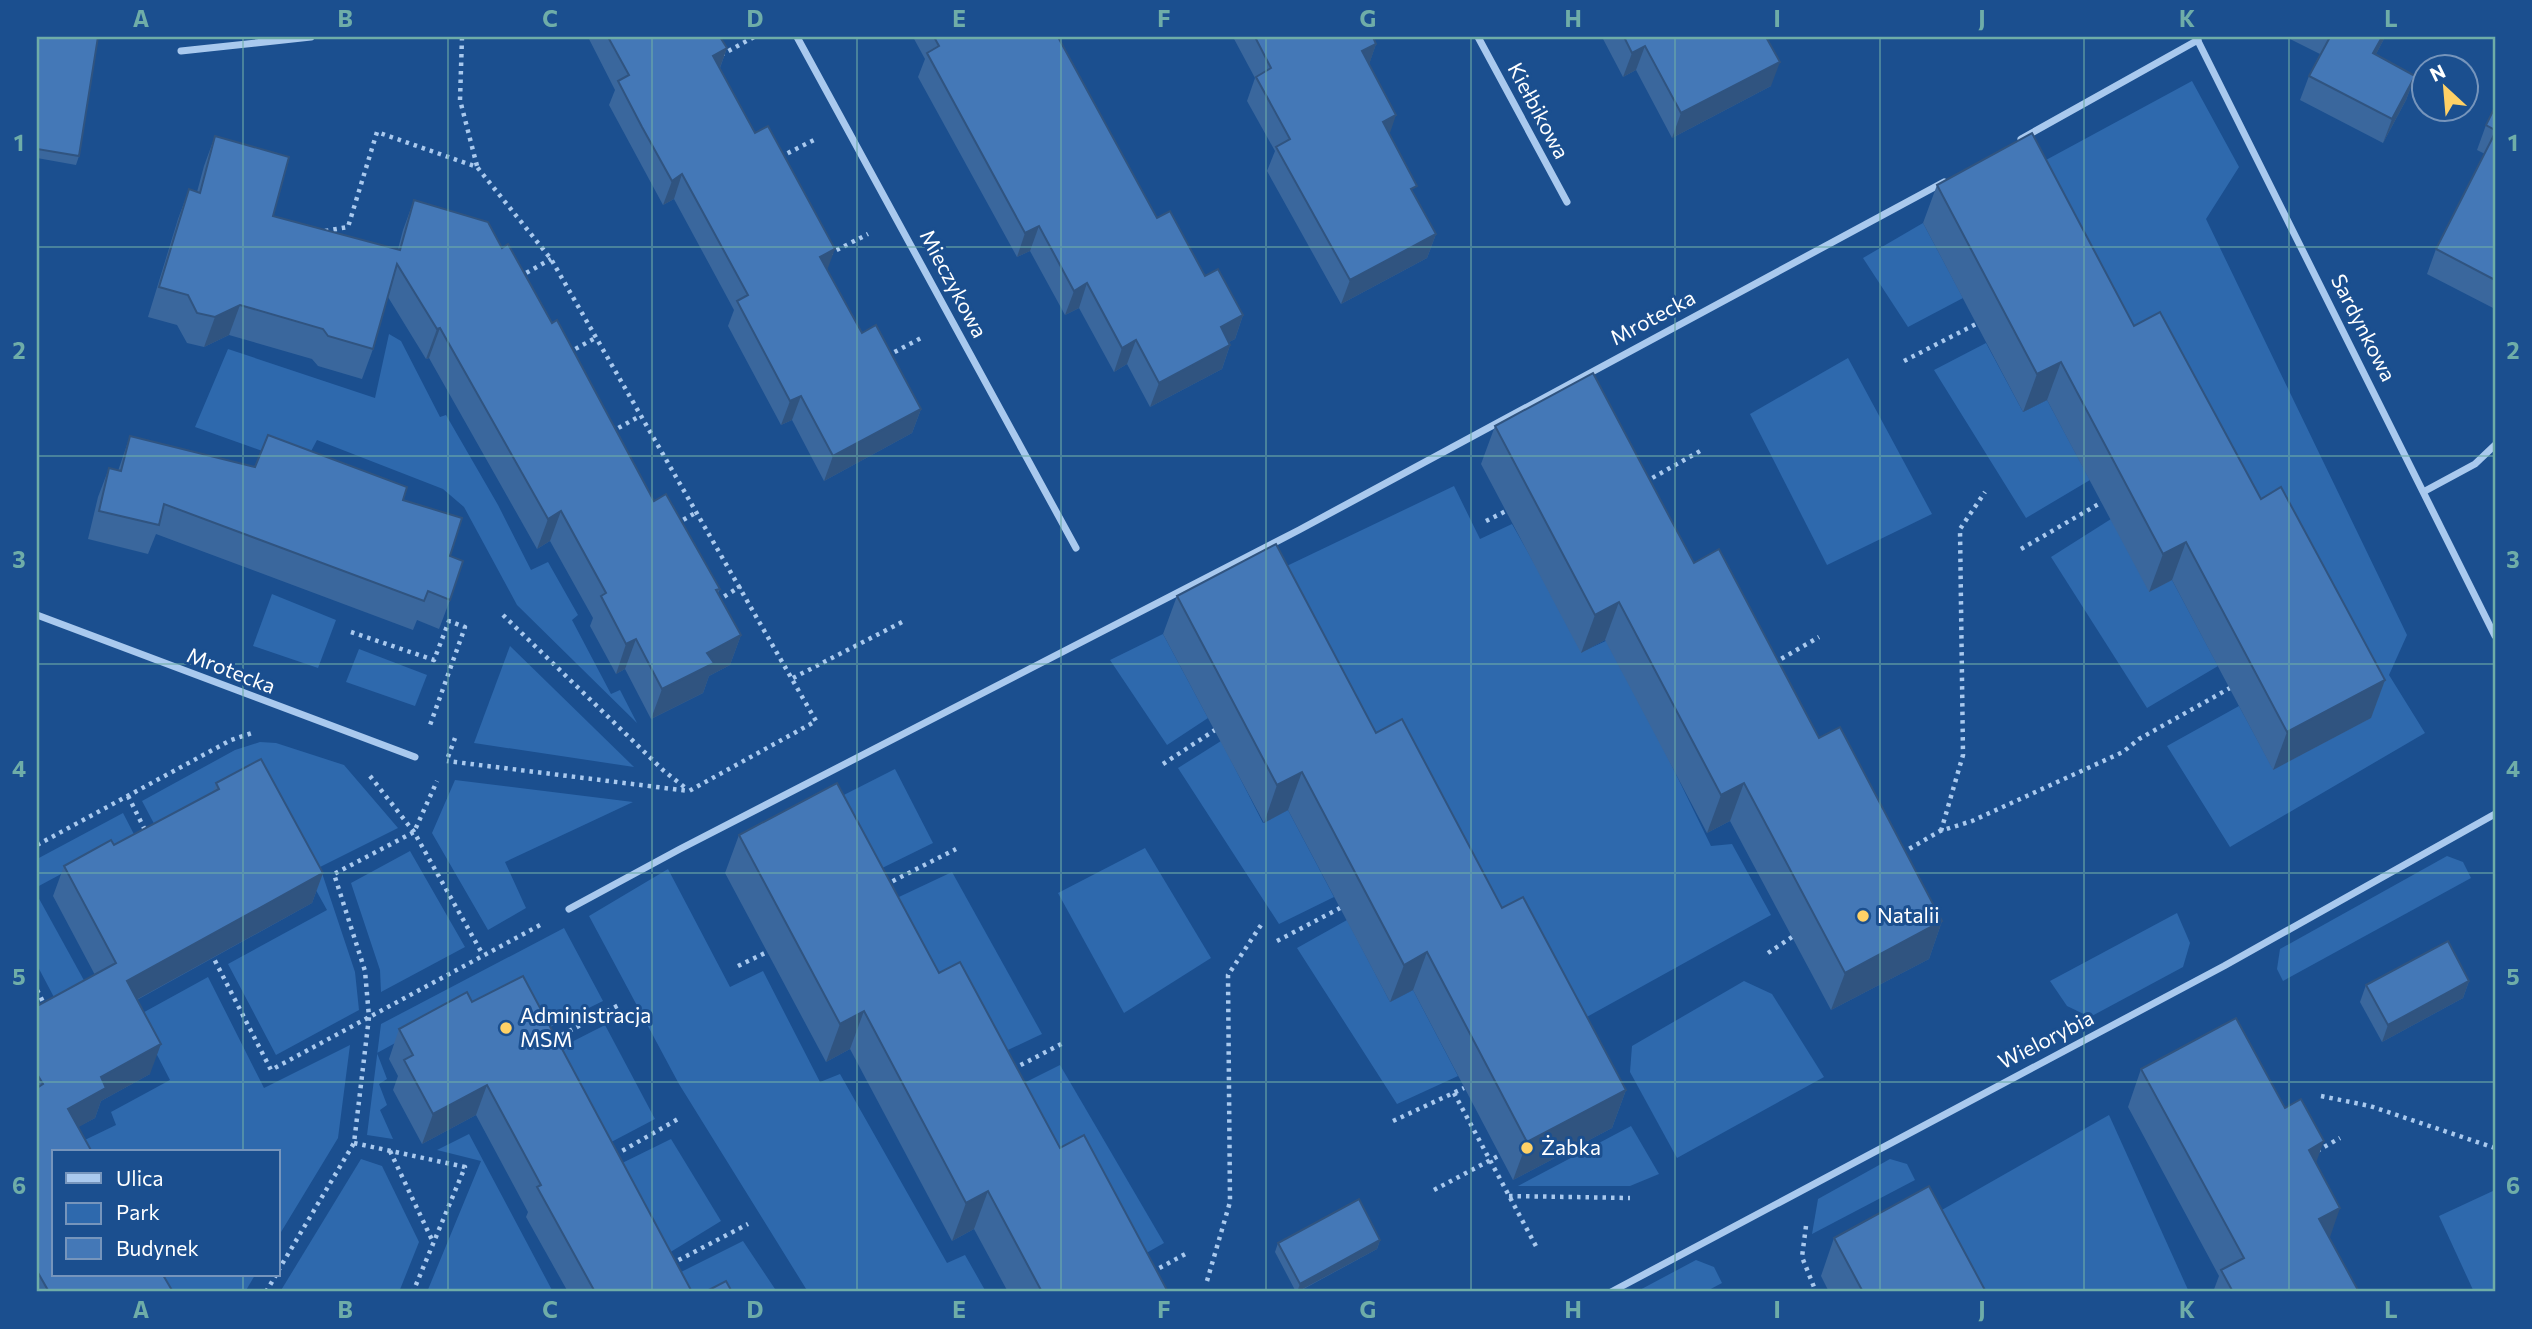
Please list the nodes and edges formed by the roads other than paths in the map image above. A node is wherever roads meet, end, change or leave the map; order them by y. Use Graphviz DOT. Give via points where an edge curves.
graph roads {
  1 [pos="311,37"];
  2 [pos="797,37"];
  3 [pos="1478,37"];
  4 [pos="2197,38"];
  5 [pos="181,51"];
  6 [pos="2018,141"];
  7 [pos="1949,179"];
  8 [pos="1567,202"];
  9 [pos="2495,445"];
  10 [pos="2425,491"];
  11 [pos="1076,548"];
  12 [pos="37,615"];
  13 [pos="2495,636"];
  14 [pos="415,757"];
  15 [pos="2495,814"];
  16 [pos="569,909"];
  17 [pos="1611,1292"];
  1 -- 5 [label="street"];
  2 -- 11 [label="street, Mieczykowa"];
  3 -- 8 [label="street, Kiełbikowa"];
  4 -- 6 [label="street"];
  4 -- 10 [label="street, Sardynkowa"];
  7 -- 16 [label="street, Mrotecka" via="1348,503"];
  9 -- 10 [label="street" via="2475,464"];
  10 -- 13 [label="street, Sardynkowa"];
  12 -- 14 [label="street, Mrotecka"];
  15 -- 17 [label="street, Wielorybia" via="2224,967"];
}
